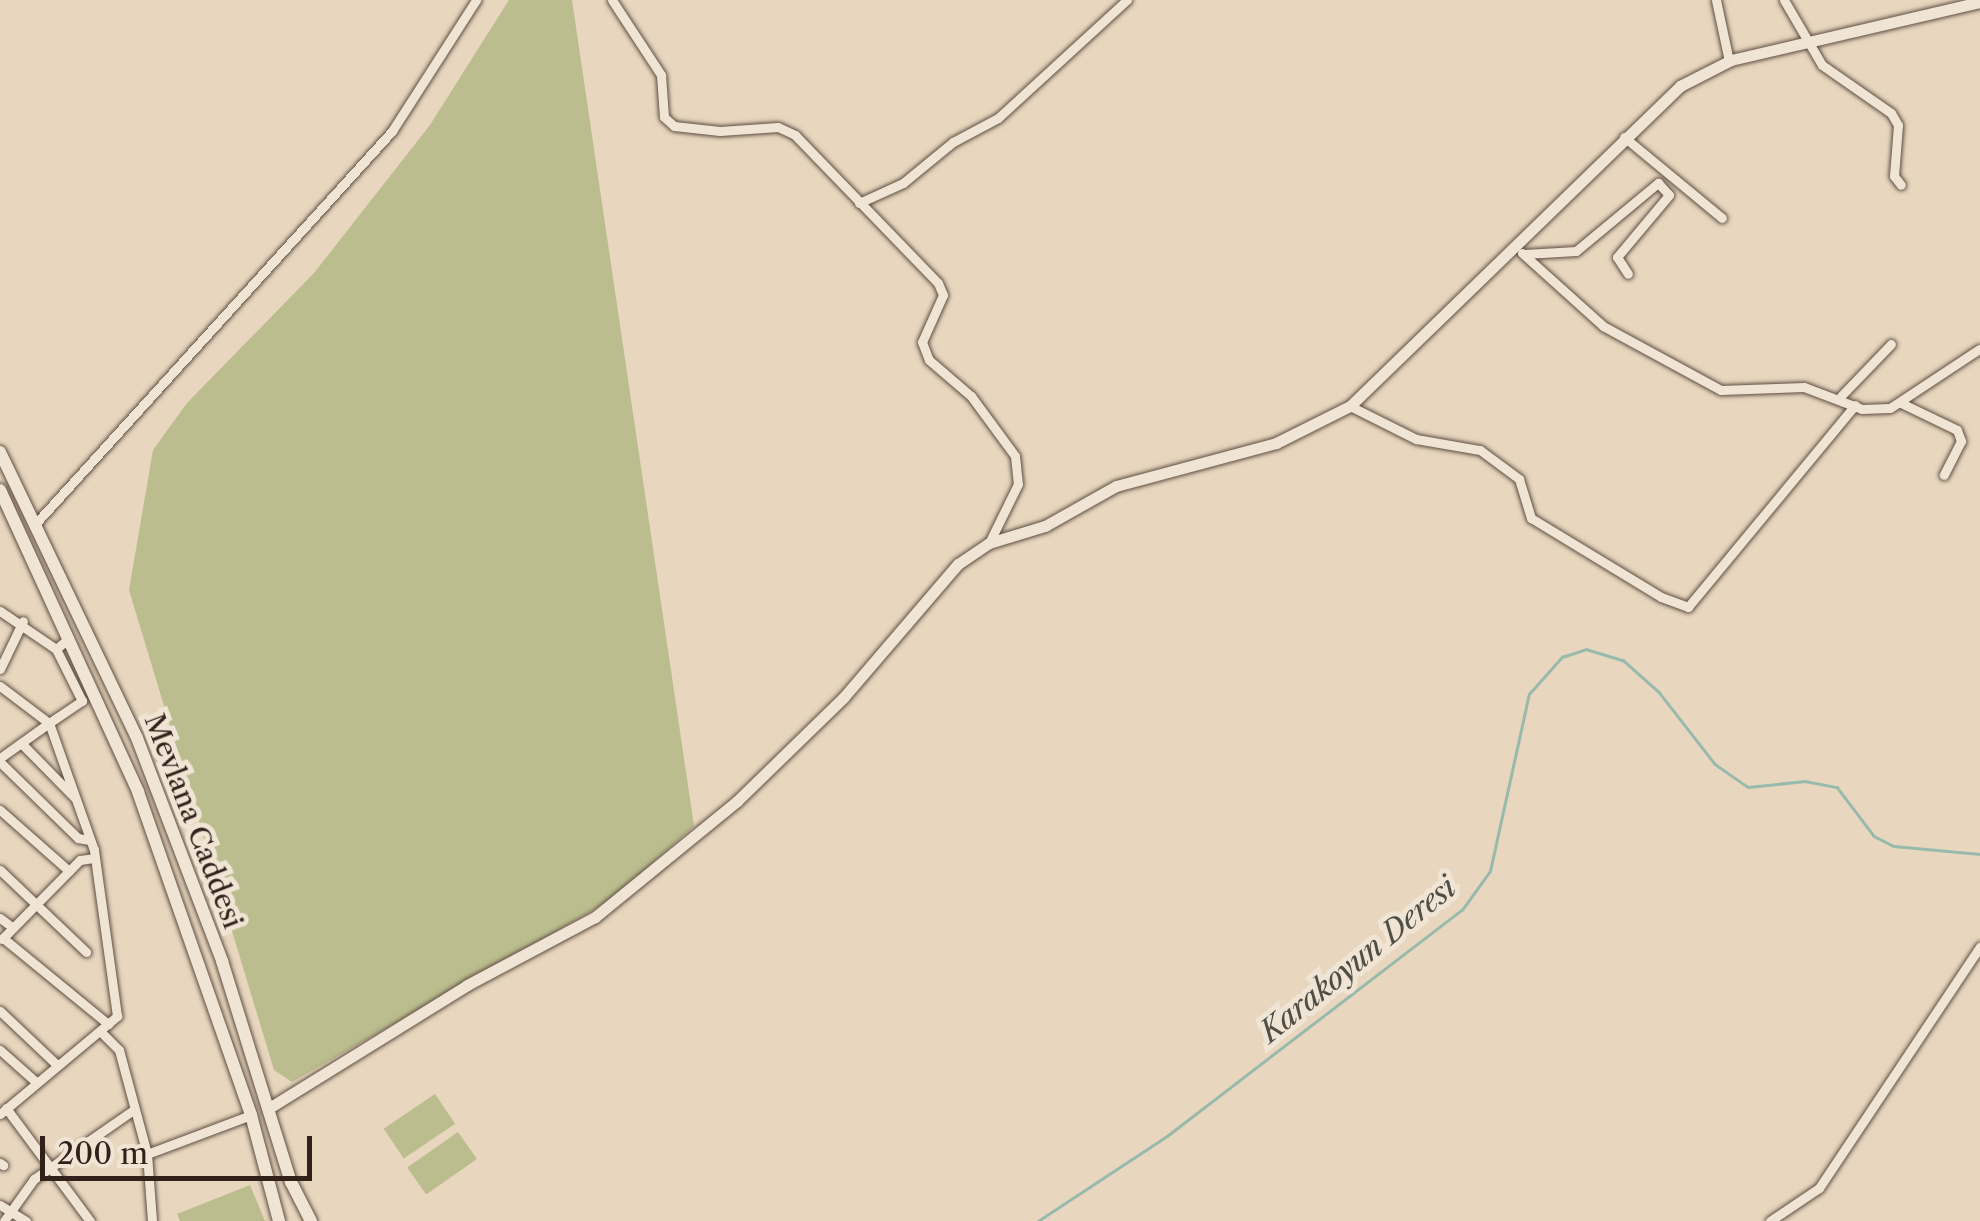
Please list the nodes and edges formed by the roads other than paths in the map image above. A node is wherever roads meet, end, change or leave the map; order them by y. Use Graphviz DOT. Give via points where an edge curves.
graph roads {
  1 [pos="476,0"];
  2 [pos="612,0"];
  3 [pos="1127,0"];
  4 [pos="1716,0"];
  5 [pos="1784,0"];
  6 [pos="1980,2"];
  7 [pos="1810,41"];
  8 [pos="1730,61"];
  9 [pos="1624,137"];
  10 [pos="1901,185"];
  11 [pos="859,203"];
  12 [pos="1722,218"];
  13 [pos="1516,250"];
  14 [pos="1628,274"];
  15 [pos="1892,344"];
  16 [pos="1979,349"];
  17 [pos="1841,396"];
  18 [pos="1902,403"];
  19 [pos="1855,405"];
  20 [pos="1350,406"];
  21 [pos="0,452"];
  22 [pos="1944,475"];
  23 [pos="0,490"];
  24 [pos="37,522"];
  25 [pos="989,543"];
  26 [pos="0,610"];
  27 [pos="24,622"];
  28 [pos="69,638"];
  29 [pos="56,649"];
  30 [pos="0,669"];
  31 [pos="0,686"];
  32 [pos="50,723"];
  33 [pos="21,743"];
  34 [pos="0,760"];
  35 [pos="76,799"];
  36 [pos="0,810"];
  37 [pos="88,840"];
  38 [pos="95,858"];
  39 [pos="0,870"];
  40 [pos="70,871"];
  41 [pos="36,902"];
  42 [pos="0,918"];
  43 [pos="12,928"];
  44 [pos="2,939"];
  45 [pos="1980,947"];
  46 [pos="86,952"];
  47 [pos="0,1012"];
  48 [pos="104,1027"];
  49 [pos="0,1050"];
  50 [pos="55,1064"];
  51 [pos="36,1082"];
  52 [pos="268,1108"];
  53 [pos="3,1111"];
  54 [pos="132,1111"];
  55 [pos="251,1115"];
  56 [pos="147,1154"];
  57 [pos="52,1166"];
  58 [pos="0,1205"];
  59 [pos="14,1214"];
  60 [pos="4,1221"];
  61 [pos="26,1221"];
  62 [pos="90,1221"];
  63 [pos="152,1221"];
  64 [pos="279,1221"];
  65 [pos="312,1221"];
  66 [pos="1770,1221"];
  1 -- 24 [label="street" via="392,131"];
  2 -- 11 [label="street" via="661,75 664,117 674,126 778,127 820,155"];
  3 -- 11 [label="street" via="998,118 953,142 903,183"];
  4 -- 8 [label="street"];
  5 -- 7 [label="street"];
  6 -- 7 [label="street"];
  7 -- 8 [label="street"];
  7 -- 10 [label="street" via="1822,65 1891,113 1898,126 1894,176"];
  8 -- 9 [label="street" via="1680,86"];
  9 -- 12 [label="street"];
  9 -- 13 [label="street"];
  11 -- 25 [label="street" via="938,283 944,295 922,342 929,360 971,396 1015,456 1018,484"];
  13 -- 14 [label="street" via="1576,251 1658,182 1669,194 1617,257"];
  13 -- 17 [label="street" via="1593,319 1708,386 1804,387"];
  13 -- 20 [label="street"];
  15 -- 17 [label="street"];
  16 -- 18 [label="street"];
  17 -- 19 [label="street"];
  18 -- 19 [label="street"];
  18 -- 22 [label="street" via="1956,430 1962,442"];
  19 -- 20 [label="street" via="1688,607 1531,518 1519,479 1480,450 1416,439"];
  20 -- 25 [label="street" via="1276,443 1116,486 1045,526"];
  21 -- 24 [label="main road, Mevlana Caddesi"];
  23 -- 28 [label="main road"];
  24 -- 52 [label="main road, Mevlana Caddesi" via="170,819"];
  25 -- 52 [label="street" via="958,564 836,704 737,802 595,917 450,995"];
  26 -- 27 [label="street"];
  27 -- 29 [label="street"];
  27 -- 30 [label="street"];
  28 -- 29 [label="street"];
  28 -- 55 [label="main road" via="138,792"];
  29 -- 32 [label="street" via="82,701"];
  31 -- 32 [label="street"];
  32 -- 33 [label="street"];
  32 -- 35 [label="street"];
  33 -- 34 [label="street"];
  33 -- 35 [label="street"];
  34 -- 37 [label="street" via="78,838"];
  35 -- 37 [label="street"];
  36 -- 40 [label="street"];
  37 -- 38 [label="street"];
  38 -- 40 [label="street" via="80,860"];
  38 -- 48 [label="street" via="117,1016"];
  39 -- 41 [label="street"];
  40 -- 41 [label="street"];
  41 -- 43 [label="street"];
  41 -- 46 [label="street"];
  42 -- 43 [label="street"];
  43 -- 44 [label="street"];
  44 -- 48 [label="street"];
  45 -- 66 [label="street" via="1819,1188"];
  47 -- 50 [label="street"];
  48 -- 50 [label="street"];
  48 -- 54 [label="street" via="119,1050"];
  49 -- 51 [label="street"];
  50 -- 51 [label="street"];
  51 -- 53 [label="street"];
  52 -- 65 [label="main road, Mevlana Caddesi" via="291,1182"];
  53 -- 57 [label="street"];
  54 -- 56 [label="street"];
  54 -- 57 [label="street"];
  55 -- 56 [label="street"];
  55 -- 64 [label="main road"];
  56 -- 63 [label="street"];
  57 -- 59 [label="street" via="34,1179"];
  57 -- 62 [label="street"];
  58 -- 59 [label="street"];
  59 -- 60 [label="street"];
  59 -- 61 [label="street"];
}
